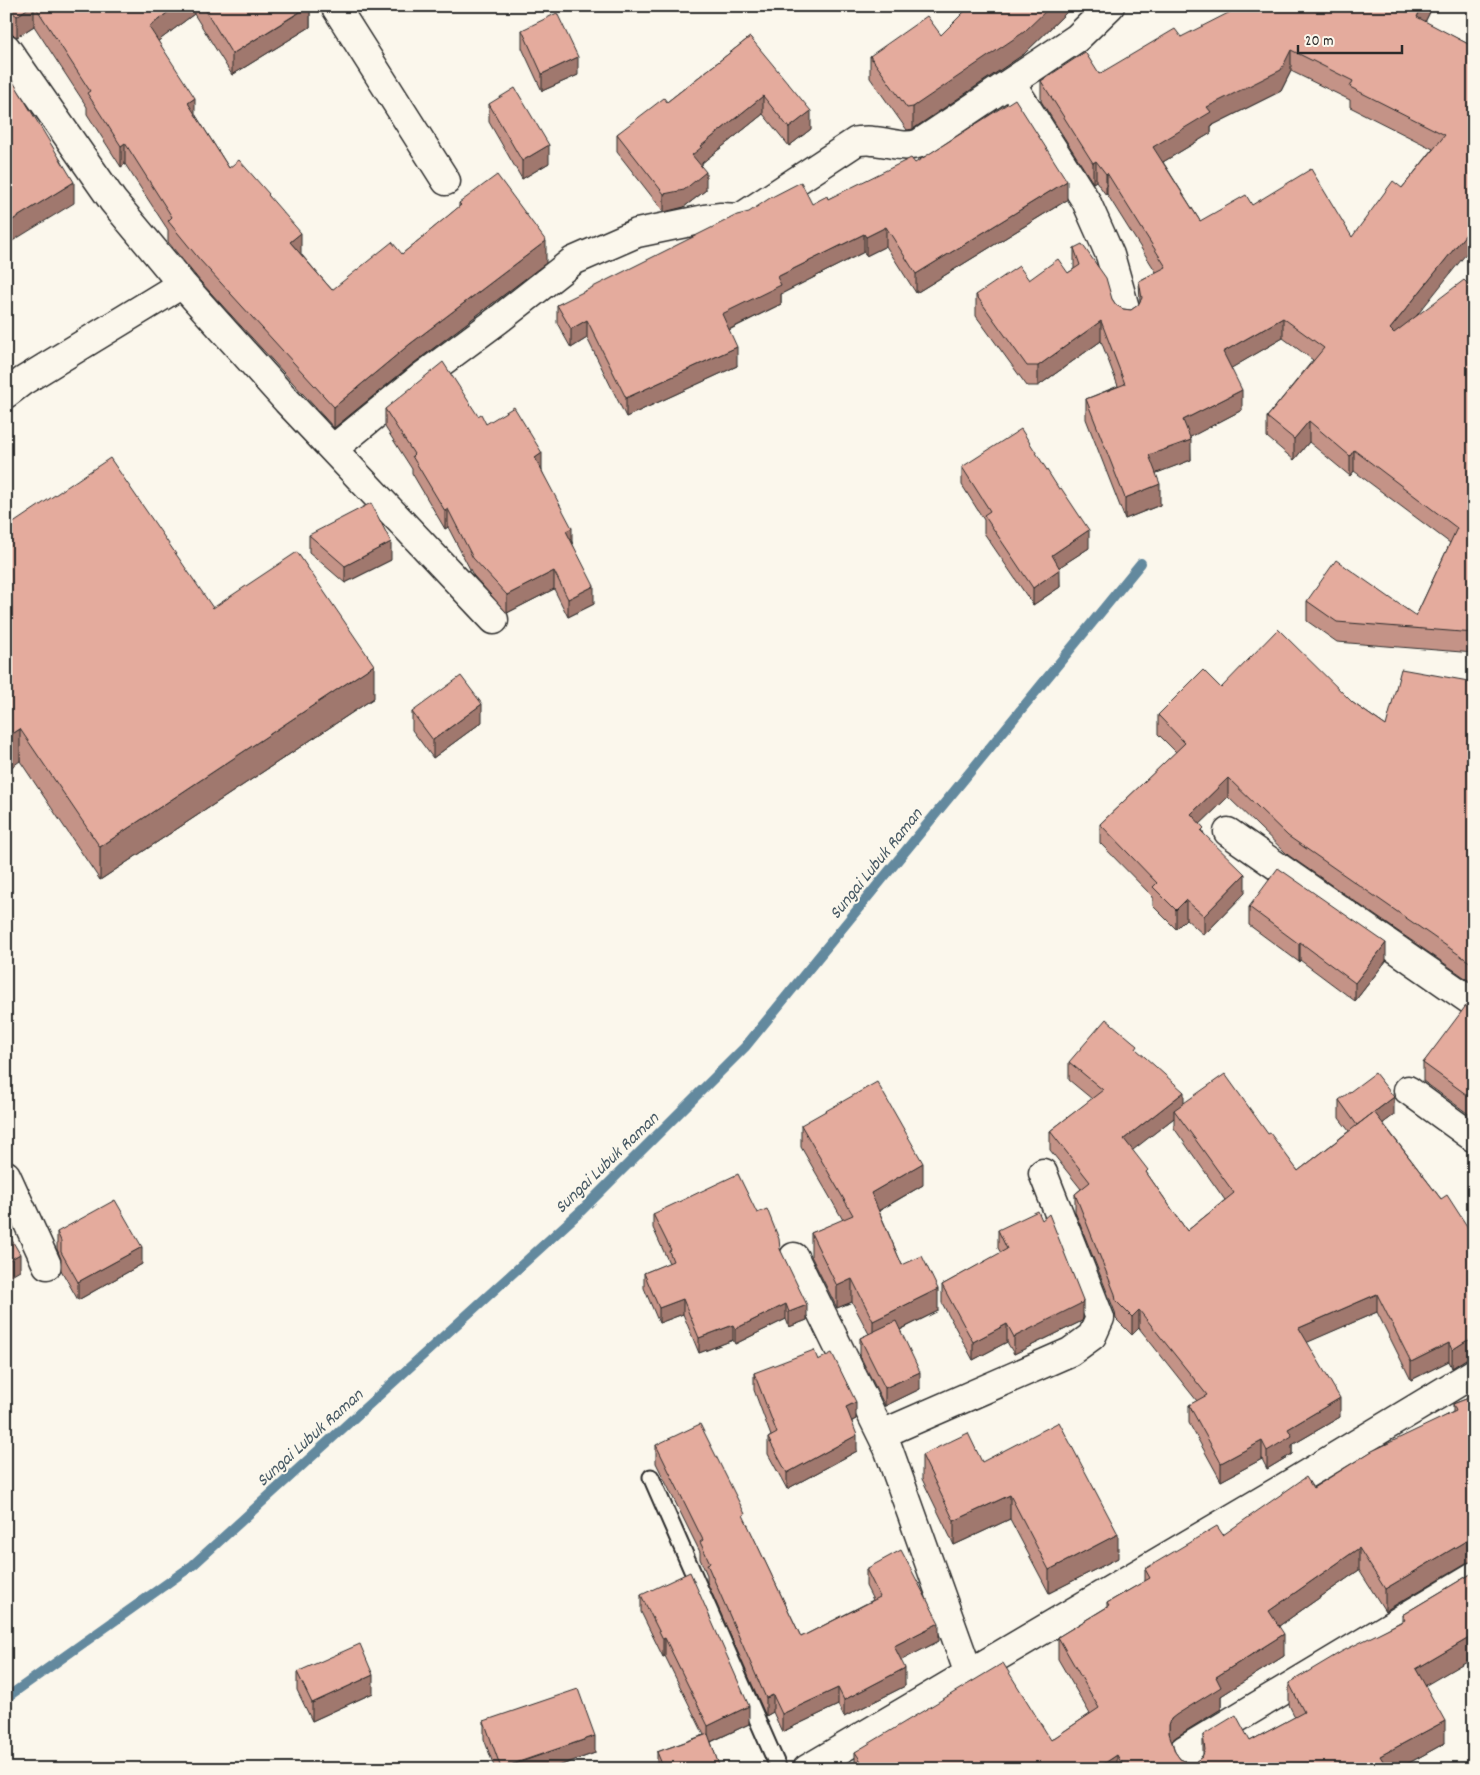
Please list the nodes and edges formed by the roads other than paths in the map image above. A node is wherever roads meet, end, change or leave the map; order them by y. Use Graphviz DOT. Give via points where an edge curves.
graph roads {
  1 [pos="335,6"];
  2 [pos="1110,6"];
  3 [pos="6,48"];
  4 [pos="1011,83"];
  5 [pos="446,181"];
  6 [pos="182,284"];
  7 [pos="1127,315"];
  8 [pos="6,394"];
  9 [pos="333,449"];
  10 [pos="494,620"];
  11 [pos="1228,832"];
  12 [pos="1474,1004"];
  13 [pos="1408,1090"];
  14 [pos="1474,1138"];
  15 [pos="1043,1173"];
  16 [pos="6,1175"];
  17 [pos="794,1256"];
  18 [pos="47,1265"];
  19 [pos="1474,1373"];
  20 [pos="882,1434"];
  21 [pos="651,1477"];
  22 [pos="1474,1576"];
  23 [pos="969,1674"];
  24 [pos="779,1769"];
  25 [pos="807,1769"];
  26 [pos="1190,1769"];
  1 -- 5 [label="street"];
  2 -- 4 [label="street" via="1078,38"];
  3 -- 6 [label="street" via="113,201"];
  4 -- 7 [label="street" via="1086,201 1110,255"];
  4 -- 9 [label="street" via="920,143 902,146 872,140 857,141 740,218 705,218 637,233 573,261"];
  6 -- 8 [label="street"];
  6 -- 9 [label="street"];
  9 -- 10 [label="street"];
  11 -- 12 [label="street"];
  13 -- 14 [label="street"];
  15 -- 20 [label="street" via="1100,1318 1092,1336 1070,1352"];
  16 -- 18 [label="street"];
  17 -- 20 [label="street"];
  19 -- 23 [label="street"];
  20 -- 23 [label="street"];
  21 -- 24 [label="lane"];
  22 -- 26 [label="street" via="1184,1750"];
  23 -- 25 [label="street"];
}
